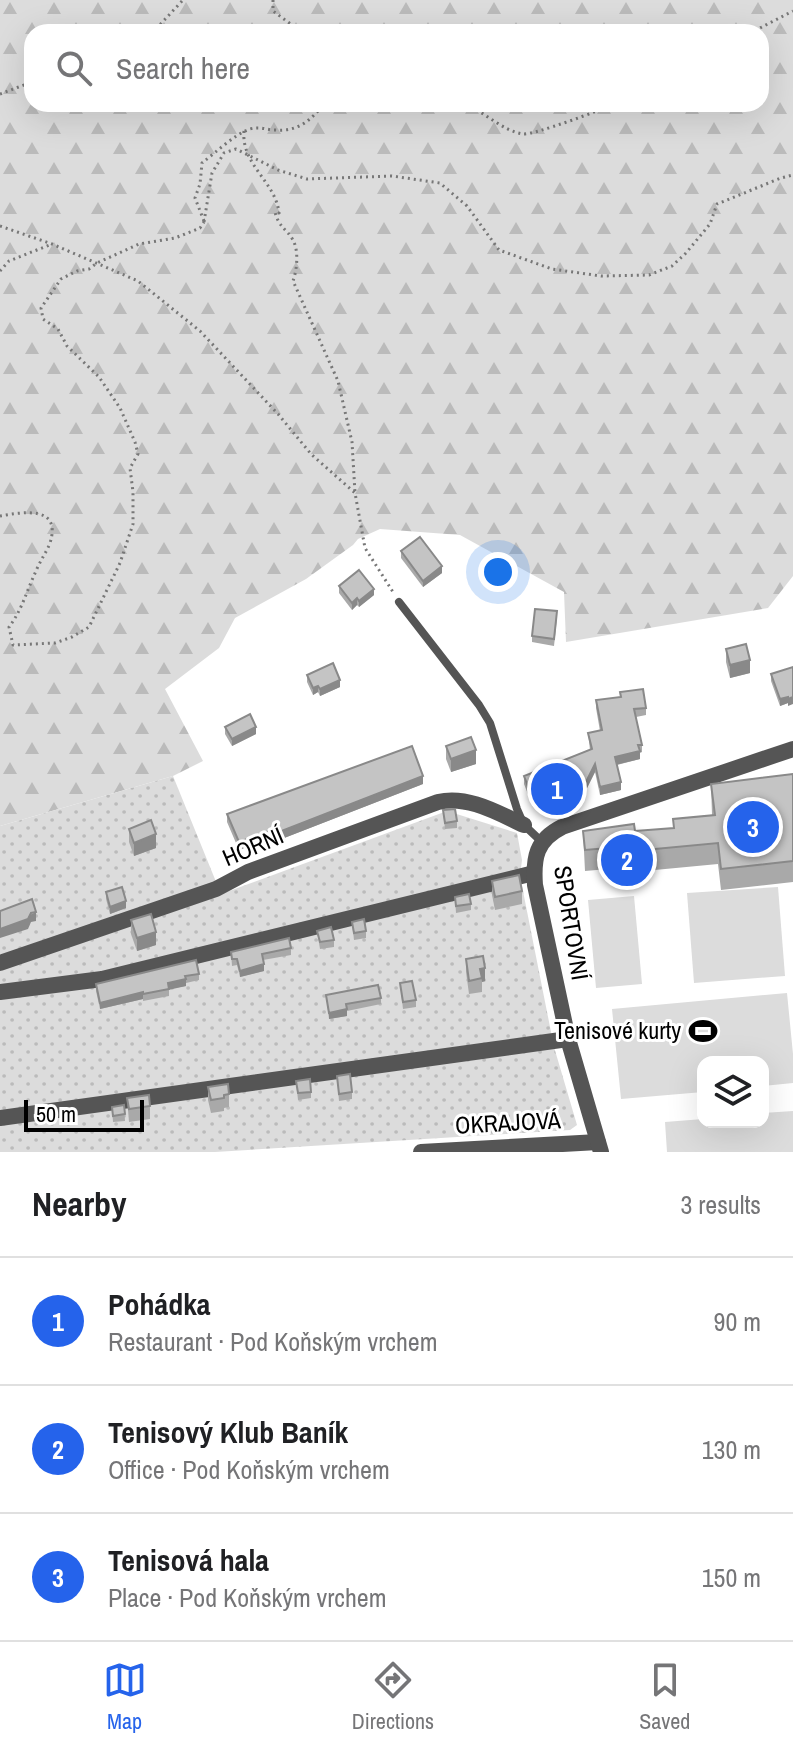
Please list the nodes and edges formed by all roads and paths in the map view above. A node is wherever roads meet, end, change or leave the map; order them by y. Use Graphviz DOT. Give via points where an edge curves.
graph roads {
  1 [pos="183,0"];
  2 [pos="273,0"];
  3 [pos="793,11"];
  4 [pos="161,24"];
  5 [pos="291,24"];
  6 [pos="768,24"];
  7 [pos="24,85"];
  8 [pos="0,94"];
  9 [pos="318,112"];
  10 [pos="479,112"];
  11 [pos="592,112"];
  12 [pos="244,131"];
  13 [pos="246,154"];
  14 [pos="793,175"];
  15 [pos="204,222"];
  16 [pos="0,226"];
  17 [pos="52,244"];
  18 [pos="97,263"];
  19 [pos="0,271"];
  20 [pos="355,493"];
  21 [pos="0,516"];
  22 [pos="399,602"];
  23 [pos="793,749"];
  24 [pos="524,825"];
  25 [pos="542,842"];
  26 [pos="534,873"];
  27 [pos="0,963"];
  28 [pos="0,992"];
  29 [pos="568,1039"];
  30 [pos="0,1118"];
  31 [pos="600,1147"];
  32 [pos="421,1152"];
  1 -- 4 [label="path"];
  2 -- 5 [label="path" via="273,11"];
  3 -- 6 [label="path"];
  7 -- 8 [label="path"];
  9 -- 12 [label="path" via="293,128"];
  10 -- 11 [label="path" via="524,134"];
  12 -- 13 [label="path"];
  12 -- 15 [label="path" via="202,163 195,198"];
  13 -- 14 [label="path" via="307,179 392,176 440,183 467,206 499,250 552,269 601,276 649,275 672,266 710,224 717,204"];
  13 -- 15 [label="path" via="236,149 224,153 212,173"];
  13 -- 20 [label="path" via="278,203 278,223 293,241 293,281 338,381 352,442"];
  15 -- 18 [label="path" via="175,238 139,244"];
  16 -- 17 [label="path"];
  17 -- 18 [label="path"];
  17 -- 19 [label="path" via="9,261"];
  18 -- 20 [label="path" via="138,281 200,331 311,454"];
  18 -- 21 [label="path" via="61,279 41,308 43,319 58,329 120,408 138,454 130,468 133,524 89,627 55,643 13,645 9,627 45,554 52,524 34,513"];
  20 -- 22 [label="path" via="365,548"];
  22 -- 24 [label="lane" via="490,723"];
  23 -- 25 [label="street" via="562,827"];
  24 -- 25 [label="lane"];
  24 -- 27 [label="street, HORNÍ" via="463,801 438,802 248,872 216,889"];
  25 -- 26 [label="street, SPORTOVNÍ"];
  26 -- 28 [label="street" via="102,979"];
  26 -- 29 [label="street, SPORTOVNÍ"];
  29 -- 30 [label="street"];
  29 -- 31 [label="street, SPORTOVNÍ"];
  31 -- 32 [label="street, OKRAJOVÁ"];
}
